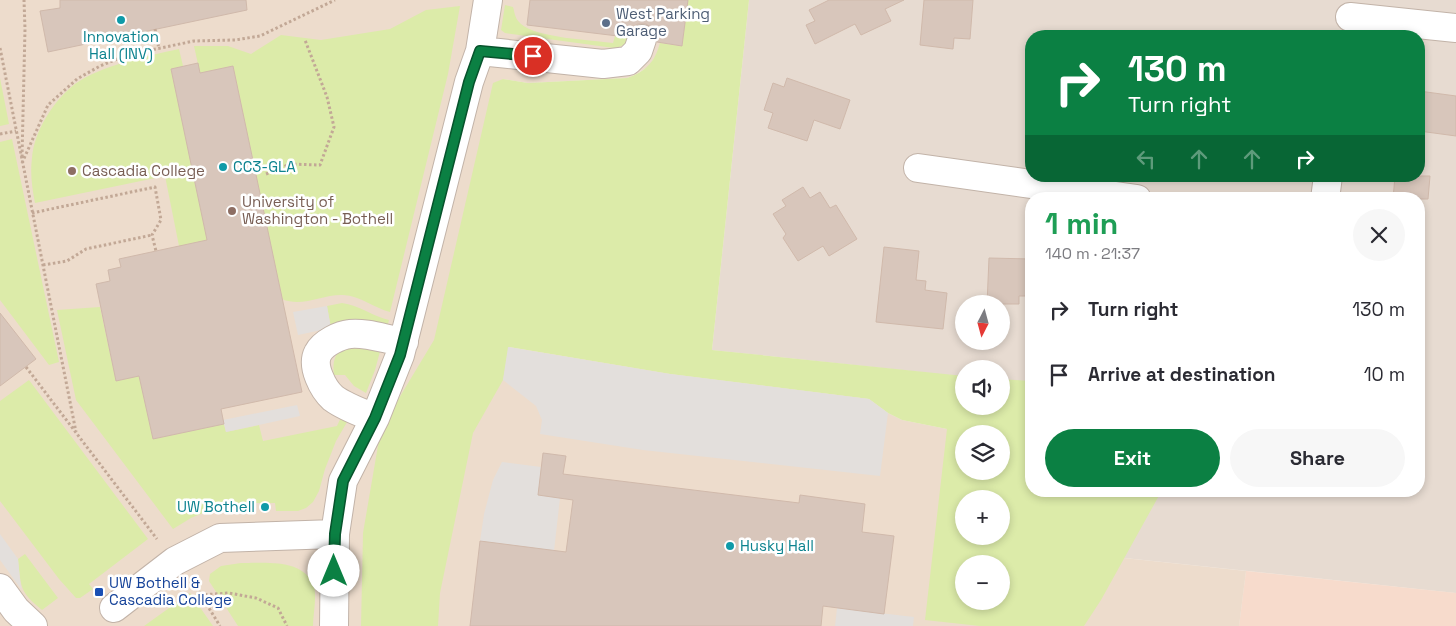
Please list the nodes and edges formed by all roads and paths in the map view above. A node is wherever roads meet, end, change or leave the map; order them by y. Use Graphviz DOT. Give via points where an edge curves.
graph roads {
  1 [pos="24,0"];
  2 [pos="334,0"];
  3 [pos="488,0"];
  4 [pos="1350,18"];
  5 [pos="1456,28"];
  6 [pos="155,30"];
  7 [pos="305,40"];
  8 [pos="642,40"];
  9 [pos="0,48"];
  10 [pos="159,48"];
  11 [pos="480,51"];
  12 [pos="16,131"];
  13 [pos="0,134"];
  14 [pos="22,164"];
  15 [pos="918,168"];
  16 [pos="266,174"];
  17 [pos="1088,192"];
  18 [pos="32,213"];
  19 [pos="152,235"];
  20 [pos="156,251"];
  21 [pos="43,265"];
  22 [pos="404,342"];
  23 [pos="26,367"];
  24 [pos="375,418"];
  25 [pos="76,432"];
  26 [pos="335,534"];
  27 [pos="160,544"];
  28 [pos="196,587"];
  29 [pos="0,588"];
  30 [pos="200,595"];
  31 [pos="114,608"];
  32 [pos="32,626"];
  33 [pos="220,626"];
  34 [pos="287,626"];
  35 [pos="334,626"];
  1 -- 14 [label="path"];
  2 -- 10 [label="path" via="260,36 194,41"];
  3 -- 11 [label="street"];
  4 -- 5 [label="street"];
  6 -- 10 [label="path"];
  7 -- 16 [label="path" via="327,97 334,127 320,165 290,164"];
  8 -- 11 [label="street" via="638,51 628,61 603,64"];
  9 -- 12 [label="path"];
  10 -- 14 [label="path" via="128,55 76,79 48,105"];
  11 -- 22 [label="street" via="469,82"];
  12 -- 13 [label="path"];
  12 -- 14 [label="path"];
  14 -- 18 [label="path"];
  15 -- 17 [label="street"];
  18 -- 19 [label="path" via="155,187 162,220"];
  18 -- 21 [label="path"];
  19 -- 20 [label="path"];
  19 -- 21 [label="path" via="86,249 67,261"];
  21 -- 25 [label="path"];
  22 -- 24 [label="street"];
  22 -- 24 [label="street" via="350,334 323,346 317,354 316,362 324,388 334,398"];
  23 -- 25 [label="path"];
  24 -- 26 [label="street" via="343,481"];
  25 -- 27 [label="path"];
  26 -- 31 [label="street" via="220,538 175,561"];
  26 -- 35 [label="street"];
  28 -- 30 [label="path"];
  29 -- 32 [label="street"];
  30 -- 33 [label="path"];
  30 -- 34 [label="path" via="229,592 256,598 278,608"];
}
